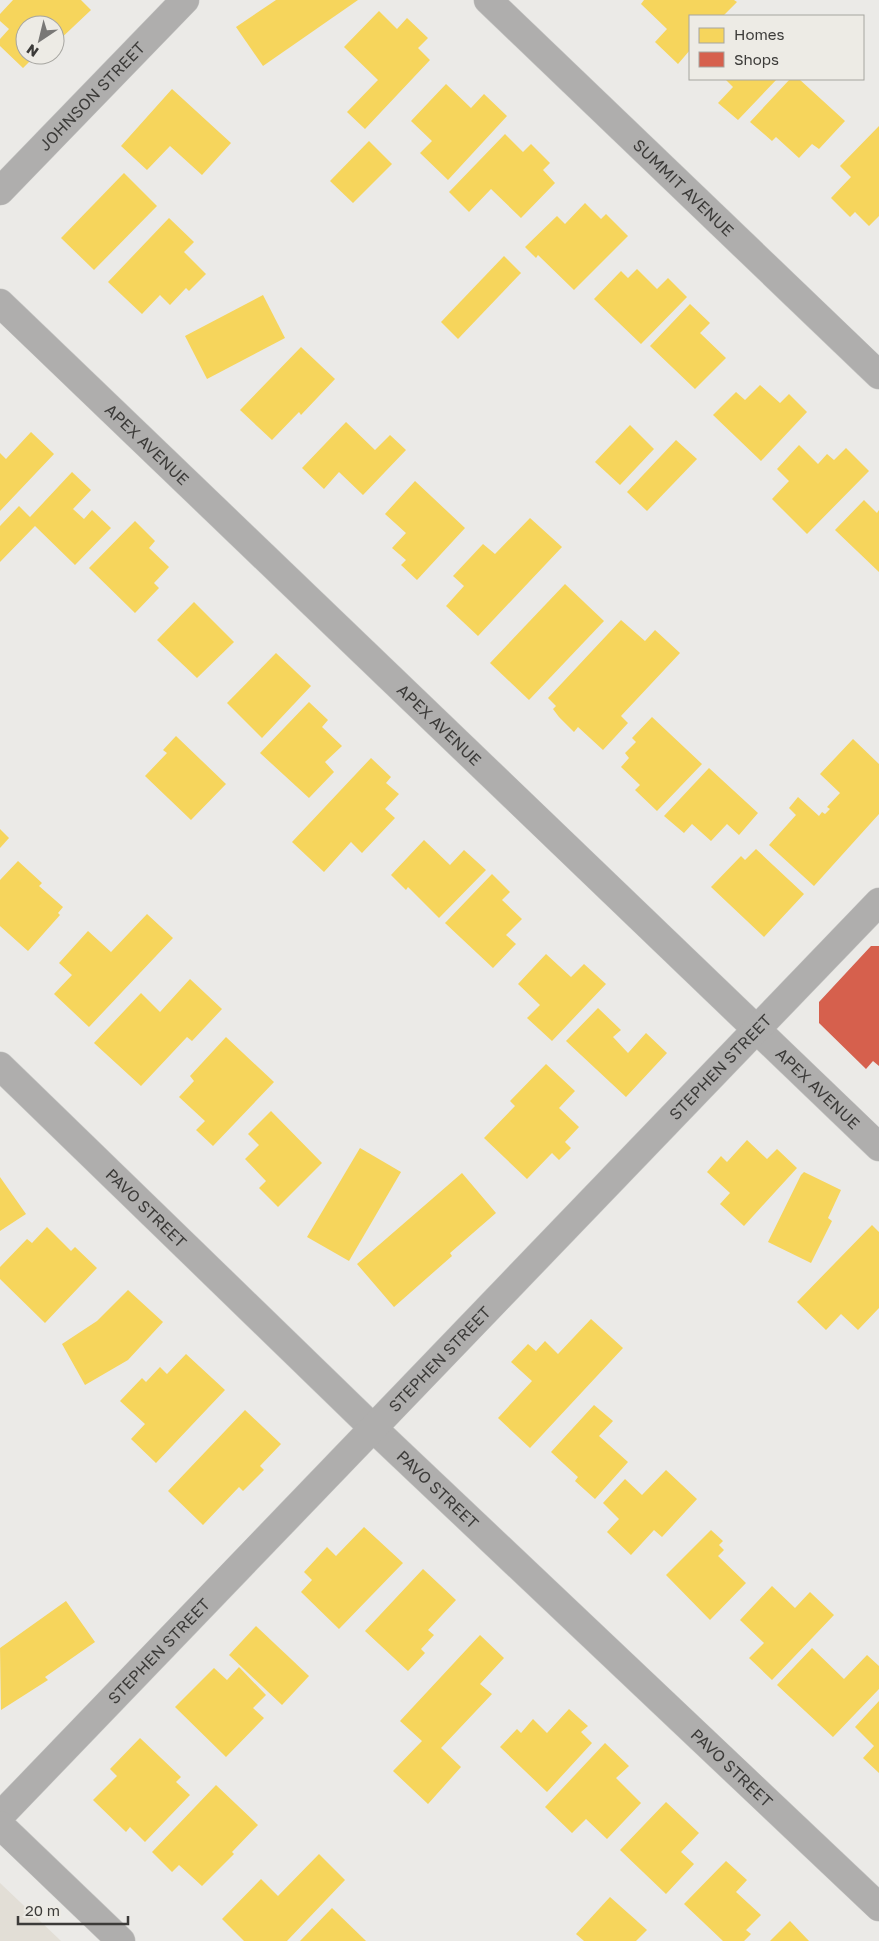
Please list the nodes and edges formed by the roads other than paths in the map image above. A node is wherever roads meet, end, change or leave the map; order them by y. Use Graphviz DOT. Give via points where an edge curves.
graph roads {
  1 [pos="184,0"];
  2 [pos="488,0"];
  3 [pos="0,191"];
  4 [pos="0,302"];
  5 [pos="879,375"];
  6 [pos="879,902"];
  7 [pos="756,1030"];
  8 [pos="0,1066"];
  9 [pos="879,1147"];
  10 [pos="373,1428"];
  11 [pos="0,1816"];
  12 [pos="0,1825"];
  13 [pos="879,1907"];
  14 [pos="121,1941"];
  1 -- 3 [label="street, JOHNSON STREET"];
  2 -- 5 [label="street, SUMMIT AVENUE"];
  4 -- 7 [label="street, APEX AVENUE"];
  6 -- 7 [label="street, STEPHEN STREET"];
  7 -- 9 [label="street, APEX AVENUE"];
  7 -- 10 [label="street, STEPHEN STREET"];
  8 -- 10 [label="street, PAVO STREET"];
  10 -- 11 [label="street, STEPHEN STREET"];
  10 -- 13 [label="street, PAVO STREET"];
  12 -- 14 [label="street"];
}
